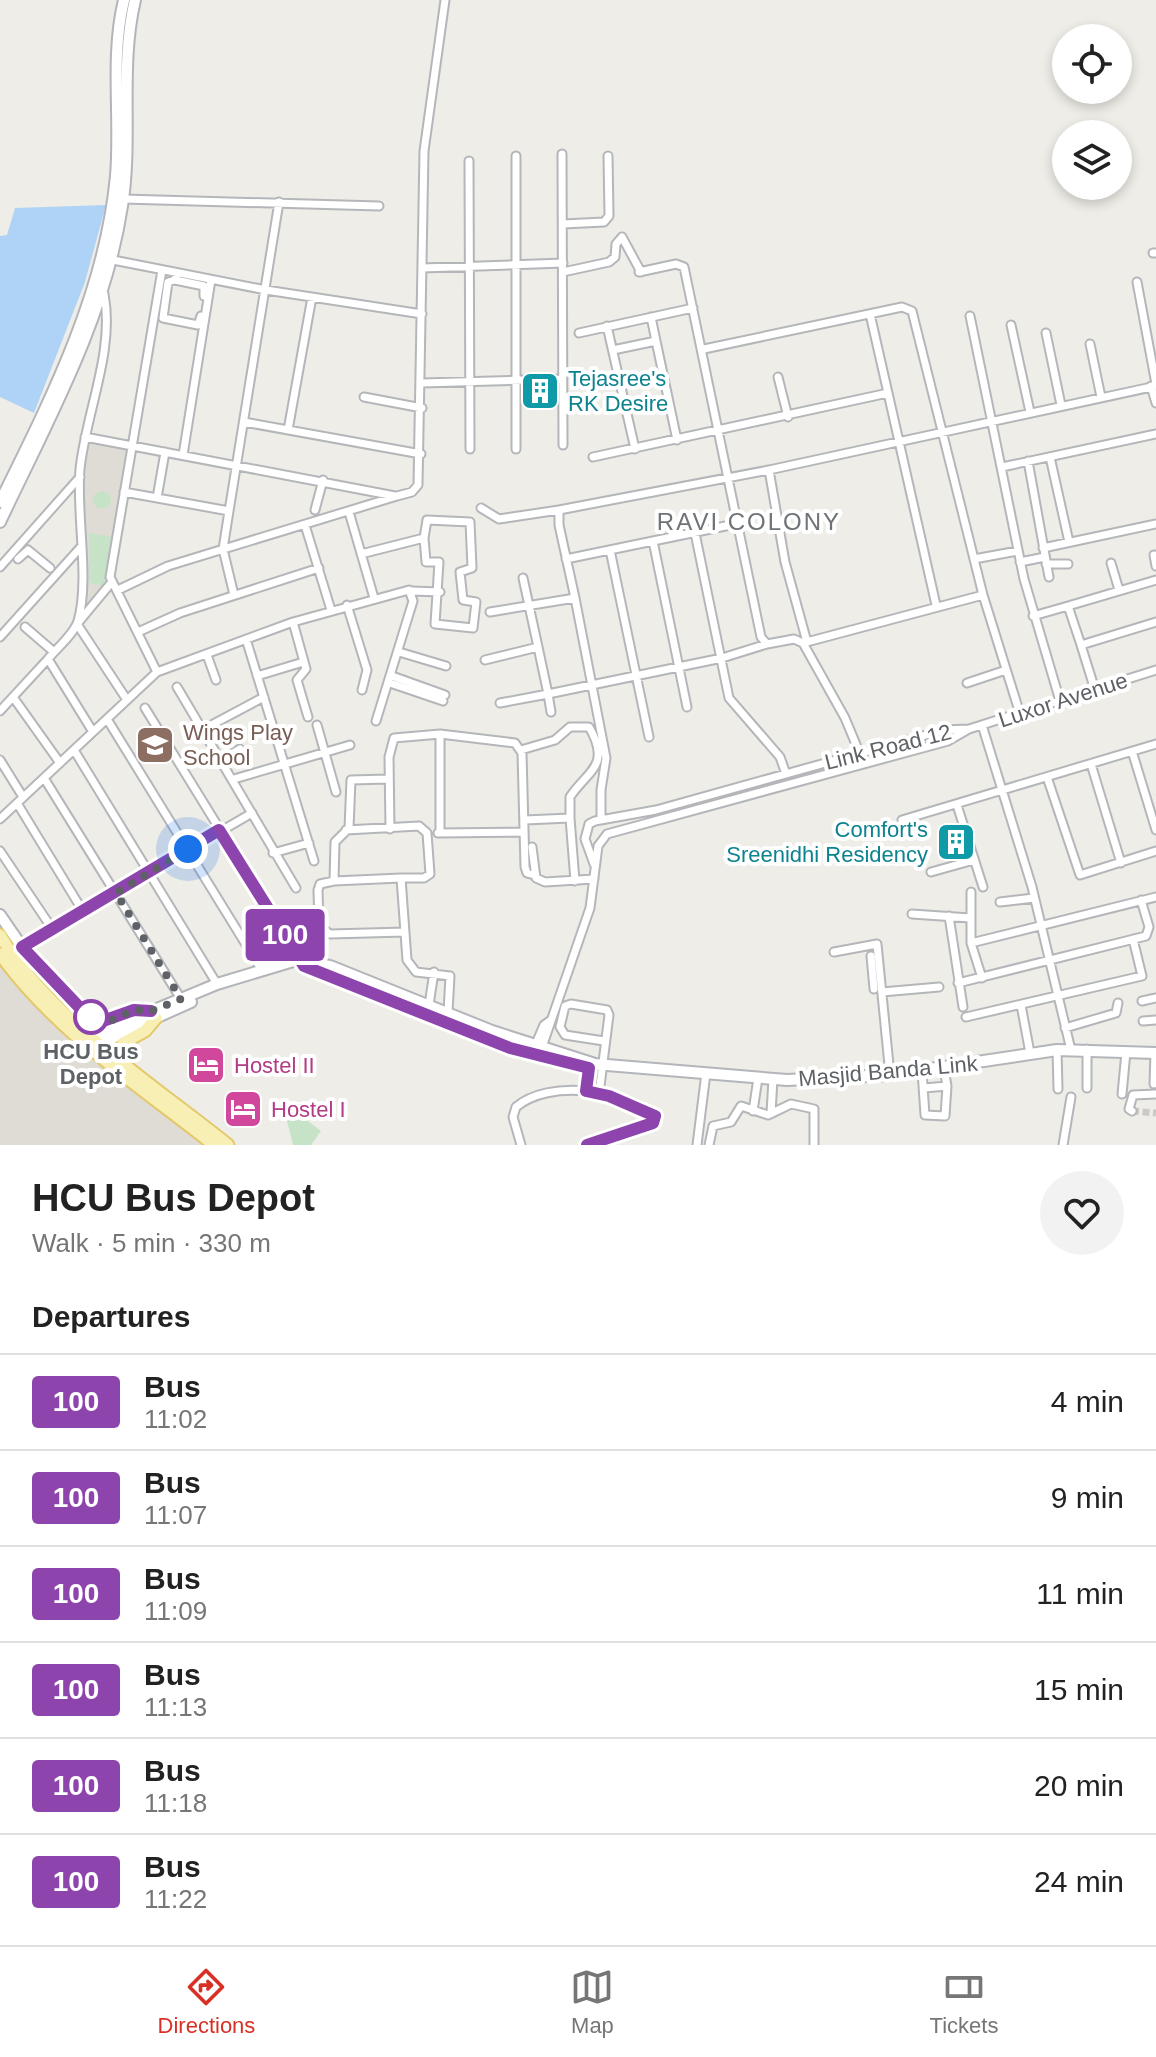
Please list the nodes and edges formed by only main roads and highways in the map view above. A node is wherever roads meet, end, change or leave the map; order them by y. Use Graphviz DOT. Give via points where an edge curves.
graph roads {
  1 [pos="124,0"];
  2 [pos="135,0"];
  3 [pos="99,292"];
  4 [pos="0,502"];
  5 [pos="0,522"];
  6 [pos="0,915"];
  7 [pos="0,935"];
  8 [pos="11,951"];
  9 [pos="302,962"];
  10 [pos="337,973"];
  11 [pos="154,1014"];
  12 [pos="95,1045"];
  13 [pos="538,1051"];
  14 [pos="1156,1052"];
  15 [pos="124,1062"];
  16 [pos="596,1066"];
  17 [pos="214,1145"];
  18 [pos="228,1145"];
  1 -- 3 [label="main road" via="117,44 116,175"];
  2 -- 3 [label="main road" via="128,45 123,199 113,260"];
  3 -- 4 [label="main road"];
  3 -- 5 [label="main road"];
  6 -- 8 [label="main road"];
  7 -- 8 [label="main road"];
  8 -- 11 [label="main road" via="100,1022 134,1010"];
  8 -- 12 [label="main road" via="34,994"];
  9 -- 10 [label="main road"];
  9 -- 11 [label="main road"];
  9 -- 11 [label="main road" via="217,984"];
  10 -- 13 [label="main road"];
  10 -- 13 [label="main road"];
  11 -- 12 [label="main road"];
  11 -- 15 [label="main road" via="145,1031 123,1043"];
  12 -- 15 [label="main road"];
  12 -- 17 [label="main road"];
  13 -- 16 [label="main road"];
  13 -- 16 [label="main road, Masjid Banda Link"];
  14 -- 16 [label="main road, Masjid Banda Link" via="1057,1050 890,1075 773,1079"];
  15 -- 18 [label="main road"];
}
